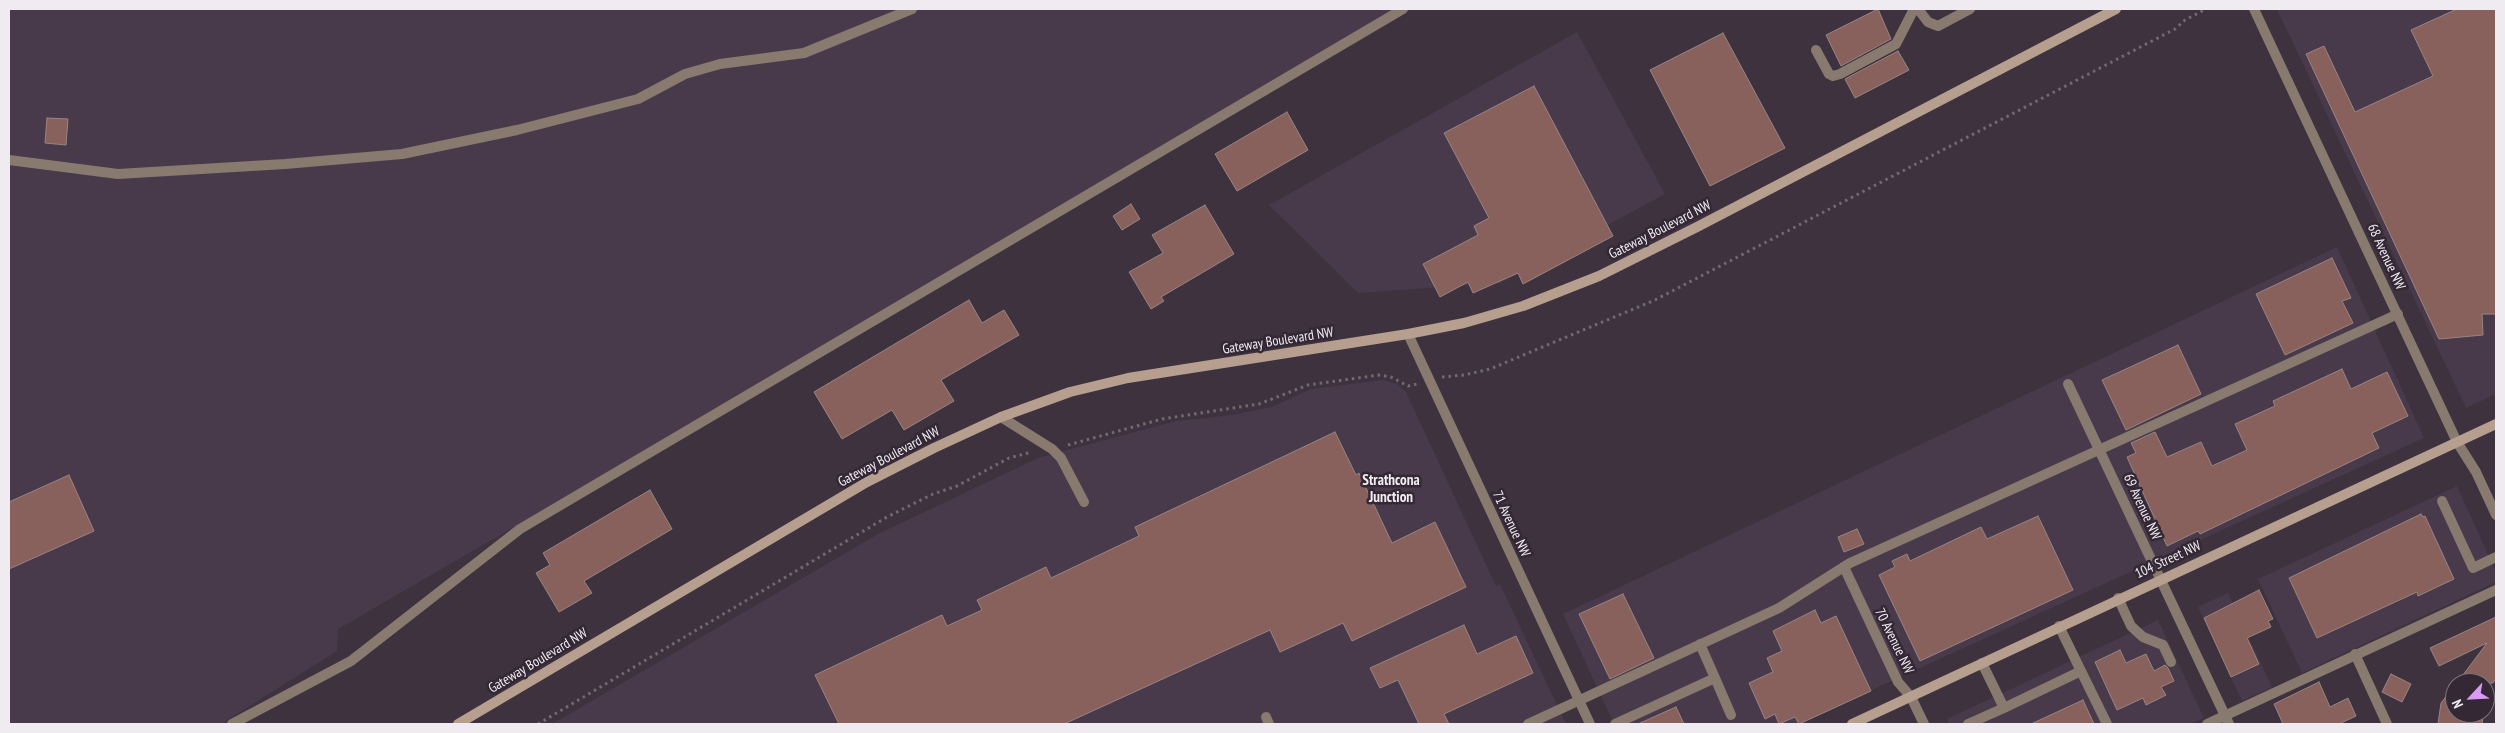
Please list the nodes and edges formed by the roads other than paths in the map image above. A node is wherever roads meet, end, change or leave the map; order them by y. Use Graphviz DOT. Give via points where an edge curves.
graph roads {
  1 [pos="912,9"];
  2 [pos="1403,9"];
  3 [pos="1914,9"];
  4 [pos="1918,9"];
  5 [pos="1970,9"];
  6 [pos="2116,9"];
  7 [pos="2254,9"];
  8 [pos="1816,50"];
  9 [pos="9,160"];
  10 [pos="2398,314"];
  11 [pos="1408,334"];
  12 [pos="2068,384"];
  13 [pos="1001,417"];
  14 [pos="2496,424"];
  15 [pos="2458,442"];
  16 [pos="2100,450"];
  17 [pos="2442,501"];
  18 [pos="1084,502"];
  19 [pos="2496,515"];
  20 [pos="2496,557"];
  21 [pos="1844,567"];
  22 [pos="2161,579"];
  23 [pos="2496,590"];
  24 [pos="2118,598"];
  25 [pos="2059,626"];
  26 [pos="1700,644"];
  27 [pos="2355,654"];
  28 [pos="2171,662"];
  29 [pos="1982,663"];
  30 [pos="2081,671"];
  31 [pos="1715,678"];
  32 [pos="1911,697"];
  33 [pos="1578,701"];
  34 [pos="2004,708"];
  35 [pos="1731,715"];
  36 [pos="2227,720"];
  37 [pos="232,724"];
  38 [pos="458,724"];
  39 [pos="1528,724"];
  40 [pos="1590,724"];
  41 [pos="1616,724"];
  42 [pos="1852,724"];
  43 [pos="1924,724"];
  44 [pos="1968,724"];
  45 [pos="2107,724"];
  46 [pos="2207,724"];
  47 [pos="2387,724"];
  1 -- 9 [label="street" via="804,53 720,64 685,74 638,99 517,130 402,154 118,174"];
  2 -- 37 [label="street" via="520,529 351,661"];
  3 -- 8 [label="street" via="1896,44 1840,74 1829,74"];
  4 -- 5 [label="street" via="1928,22 1938,26"];
  6 -- 11 [label="main road, Gateway Boulevard NW" via="1599,276 1523,306 1464,323"];
  7 -- 10 [label="street, 68 Avenue NW"];
  10 -- 15 [label="street, 68 Avenue NW"];
  10 -- 16 [label="street"];
  11 -- 13 [label="main road, Gateway Boulevard NW" via="1128,378 1070,392"];
  11 -- 33 [label="street, 71 Avenue NW"];
  12 -- 16 [label="street, 69 Avenue NW"];
  13 -- 18 [label="street" via="1061,458"];
  13 -- 38 [label="main road, Gateway Boulevard NW" via="867,482"];
  14 -- 15 [label="main road, 104 Street NW"];
  15 -- 19 [label="street, 68 Avenue NW"];
  15 -- 22 [label="main road, 104 Street NW"];
  16 -- 21 [label="street"];
  16 -- 22 [label="street, 69 Avenue NW"];
  17 -- 20 [label="street" via="2473,568"];
  21 -- 26 [label="street" via="1779,608"];
  21 -- 32 [label="street, 70 Avenue NW" via="1898,682"];
  22 -- 24 [label="main road, 104 Street NW"];
  22 -- 36 [label="street, 69 Avenue NW"];
  23 -- 27 [label="street"];
  24 -- 25 [label="main road, 104 Street NW"];
  24 -- 28 [label="street" via="2131,626 2143,637 2163,645"];
  25 -- 29 [label="main road, 104 Street NW"];
  25 -- 30 [label="street"];
  26 -- 31 [label="street"];
  26 -- 33 [label="street"];
  27 -- 36 [label="street"];
  27 -- 47 [label="street"];
  29 -- 32 [label="main road, 104 Street NW"];
  29 -- 34 [label="street"];
  30 -- 34 [label="street"];
  30 -- 45 [label="street"];
  31 -- 35 [label="street"];
  31 -- 41 [label="street"];
  32 -- 42 [label="main road, 104 Street NW"];
  32 -- 43 [label="street, 70 Avenue NW"];
  33 -- 39 [label="street"];
  33 -- 40 [label="street, 71 Avenue NW"];
  34 -- 44 [label="street"];
  36 -- 46 [label="street"];
}
